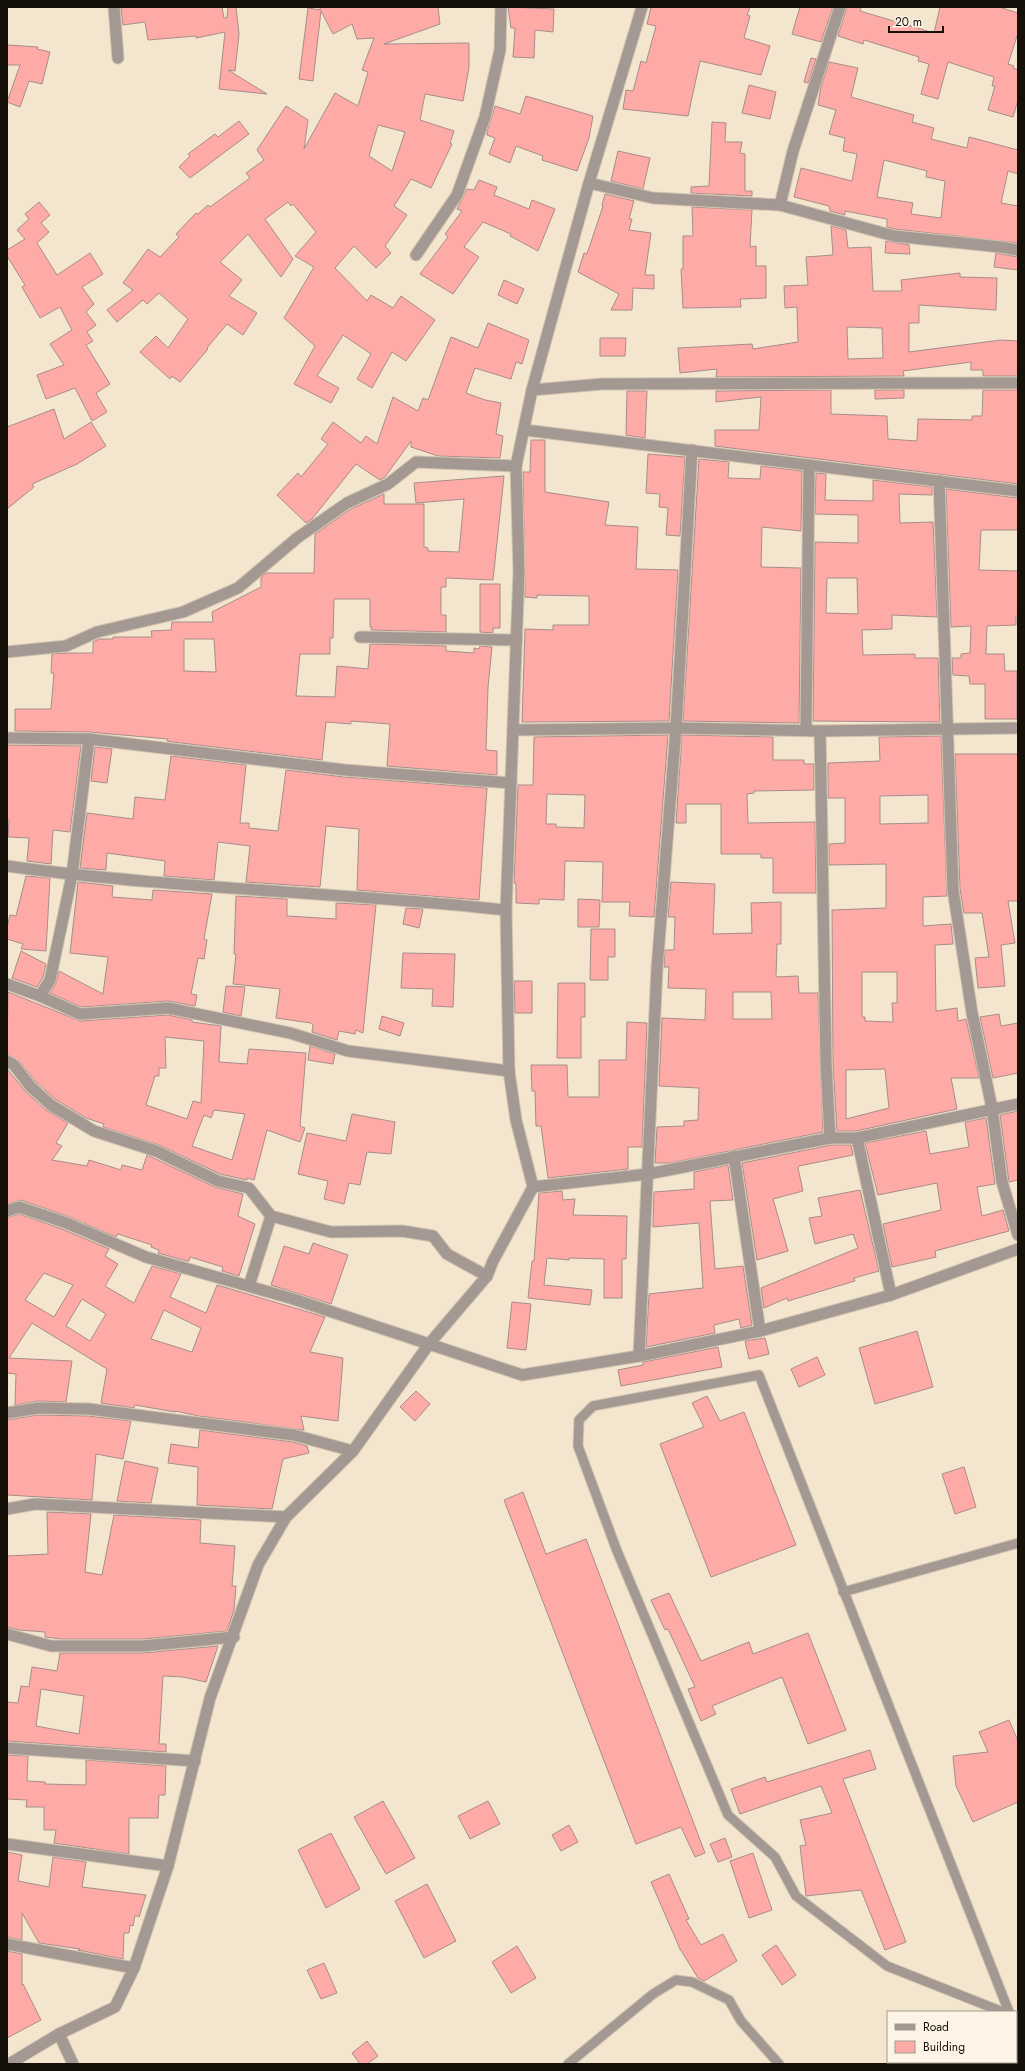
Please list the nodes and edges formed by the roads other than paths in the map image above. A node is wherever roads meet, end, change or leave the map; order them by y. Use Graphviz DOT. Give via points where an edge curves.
graph roads {
  1 [pos="114,7"];
  2 [pos="501,7"];
  3 [pos="642,7"];
  4 [pos="840,7"];
  5 [pos="118,58"];
  6 [pos="589,182"];
  7 [pos="780,205"];
  8 [pos="1018,250"];
  9 [pos="416,255"];
  10 [pos="1018,383"];
  11 [pos="532,390"];
  12 [pos="524,430"];
  13 [pos="692,450"];
  14 [pos="809,465"];
  15 [pos="516,466"];
  16 [pos="939,481"];
  17 [pos="1018,491"];
  18 [pos="360,637"];
  19 [pos="516,640"];
  20 [pos="7,652"];
  21 [pos="676,728"];
  22 [pos="949,728"];
  23 [pos="1018,728"];
  24 [pos="513,730"];
  25 [pos="806,730"];
  26 [pos="820,731"];
  27 [pos="7,738"];
  28 [pos="89,739"];
  29 [pos="511,783"];
  30 [pos="7,866"];
  31 [pos="72,875"];
  32 [pos="506,910"];
  33 [pos="7,984"];
  34 [pos="40,996"];
  35 [pos="7,1061"];
  36 [pos="509,1072"];
  37 [pos="1018,1104"];
  38 [pos="992,1108"];
  39 [pos="830,1138"];
  40 [pos="857,1138"];
  41 [pos="734,1156"];
  42 [pos="648,1174"];
  43 [pos="533,1187"];
  44 [pos="7,1211"];
  45 [pos="271,1216"];
  46 [pos="1018,1235"];
  47 [pos="1018,1249"];
  48 [pos="488,1276"];
  49 [pos="249,1286"];
  50 [pos="891,1295"];
  51 [pos="760,1331"];
  52 [pos="429,1344"];
  53 [pos="639,1356"];
  54 [pos="7,1413"];
  55 [pos="353,1451"];
  56 [pos="7,1509"];
  57 [pos="286,1517"];
  58 [pos="1018,1543"];
  59 [pos="843,1592"];
  60 [pos="7,1634"];
  61 [pos="234,1637"];
  62 [pos="7,1748"];
  63 [pos="195,1761"];
  64 [pos="7,1844"];
  65 [pos="168,1866"];
  66 [pos="7,1944"];
  67 [pos="134,1968"];
  68 [pos="1000,2011"];
  69 [pos="1009,2011"];
  70 [pos="60,2034"];
  71 [pos="9,2064"];
  72 [pos="73,2064"];
  73 [pos="568,2064"];
  74 [pos="779,2064"];
  1 -- 5 [label="street"];
  2 -- 9 [label="street" via="500,50 485,117 457,195"];
  3 -- 6 [label="street"];
  4 -- 7 [label="street" via="793,151"];
  6 -- 7 [label="street" via="653,198"];
  6 -- 11 [label="street"];
  7 -- 8 [label="street" via="894,236"];
  10 -- 11 [label="street" via="602,384"];
  11 -- 12 [label="street"];
  12 -- 13 [label="street"];
  12 -- 15 [label="street"];
  13 -- 14 [label="street"];
  13 -- 21 [label="street"];
  14 -- 16 [label="street"];
  14 -- 25 [label="street"];
  15 -- 19 [label="street" via="519,571"];
  15 -- 20 [label="street" via="416,462 388,484 347,502 297,538 238,588 183,612 97,632 66,646"];
  16 -- 17 [label="street"];
  16 -- 22 [label="street"];
  18 -- 19 [label="street"];
  19 -- 24 [label="street"];
  21 -- 24 [label="street"];
  21 -- 25 [label="street"];
  21 -- 42 [label="street" via="657,968"];
  22 -- 23 [label="street"];
  22 -- 26 [label="street"];
  22 -- 38 [label="street" via="953,890 972,1013"];
  24 -- 29 [label="street"];
  25 -- 26 [label="street"];
  26 -- 39 [label="street"];
  27 -- 28 [label="street"];
  28 -- 29 [label="street" via="345,770"];
  28 -- 31 [label="street"];
  29 -- 32 [label="street"];
  30 -- 31 [label="street"];
  31 -- 32 [label="street"];
  31 -- 34 [label="street" via="50,980"];
  32 -- 36 [label="street"];
  33 -- 34 [label="street"];
  34 -- 36 [label="street" via="80,1014 168,1008 290,1033 348,1051"];
  35 -- 45 [label="street" via="14,1065 30,1086 51,1105 94,1131 156,1151 218,1181 249,1188"];
  36 -- 43 [label="street" via="516,1120"];
  37 -- 38 [label="street"];
  38 -- 40 [label="street"];
  38 -- 46 [label="street" via="1002,1182"];
  39 -- 40 [label="street"];
  39 -- 41 [label="street"];
  40 -- 50 [label="street"];
  41 -- 42 [label="street"];
  41 -- 51 [label="street"];
  42 -- 43 [label="street"];
  42 -- 53 [label="street"];
  43 -- 48 [label="street" via="493,1260"];
  44 -- 49 [label="street" via="19,1207 64,1222 146,1256"];
  45 -- 48 [label="street" via="332,1232 402,1231 433,1236 448,1254"];
  45 -- 49 [label="street"];
  47 -- 50 [label="street"];
  48 -- 52 [label="street"];
  49 -- 52 [label="street"];
  50 -- 51 [label="street"];
  51 -- 53 [label="street"];
  52 -- 53 [label="street" via="522,1375"];
  52 -- 55 [label="street"];
  54 -- 55 [label="street" via="38,1408 89,1409 294,1435"];
  55 -- 57 [label="street"];
  56 -- 57 [label="street" via="35,1504"];
  57 -- 61 [label="street" via="258,1565"];
  58 -- 59 [label="lane"];
  59 -- 68 [label="lane" via="759,1375 593,1406 579,1420 578,1446 617,1551 728,1816 775,1857 796,1896 888,1966"];
  59 -- 69 [label="lane"];
  60 -- 61 [label="street" via="51,1646 143,1646"];
  61 -- 63 [label="street" via="210,1698"];
  62 -- 63 [label="street"];
  63 -- 65 [label="street"];
  64 -- 65 [label="street"];
  65 -- 67 [label="street"];
  66 -- 67 [label="street"];
  67 -- 70 [label="street" via="115,2007"];
  70 -- 71 [label="street"];
  70 -- 72 [label="street"];
  73 -- 74 [label="lane" via="654,1994 676,1980 692,1982 729,2000 741,2021"];
}
